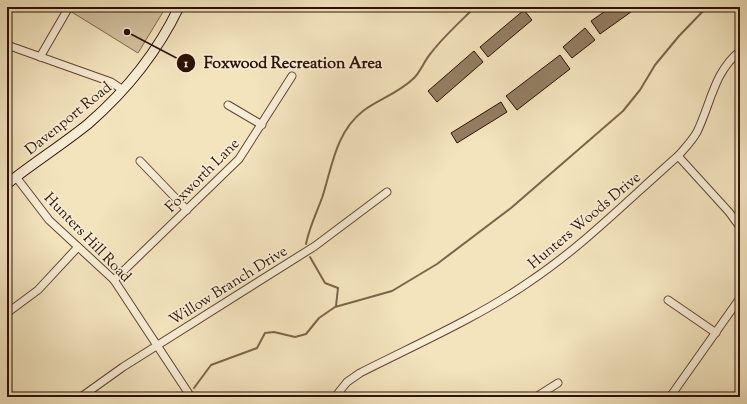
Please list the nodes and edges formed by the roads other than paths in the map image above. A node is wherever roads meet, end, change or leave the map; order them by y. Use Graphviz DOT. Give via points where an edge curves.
graph roads {
  1 [pos="69,7"];
  2 [pos="179,7"];
  3 [pos="7,45"];
  4 [pos="740,51"];
  5 [pos="40,57"];
  6 [pos="292,76"];
  7 [pos="123,90"];
  8 [pos="228,105"];
  9 [pos="262,125"];
  10 [pos="678,156"];
  11 [pos="140,161"];
  12 [pos="16,177"];
  13 [pos="7,184"];
  14 [pos="387,192"];
  15 [pos="187,210"];
  16 [pos="740,227"];
  17 [pos="78,247"];
  18 [pos="114,280"];
  19 [pos="740,298"];
  20 [pos="668,300"];
  21 [pos="7,313"];
  22 [pos="716,333"];
  23 [pos="158,345"];
  24 [pos="558,383"];
  25 [pos="81,397"];
  26 [pos="191,397"];
  27 [pos="335,397"];
  28 [pos="536,397"];
  29 [pos="670,397"];
  1 -- 5 [label="street"];
  2 -- 7 [label="street, Davenport Road" via="154,51"];
  3 -- 5 [label="street"];
  4 -- 10 [label="street, Hunters Woods Drive" via="723,69 697,133"];
  5 -- 7 [label="street" via="111,82"];
  6 -- 9 [label="street, Foxworth Lane"];
  7 -- 12 [label="street, Davenport Road" via="86,125"];
  8 -- 9 [label="street"];
  9 -- 15 [label="street, Foxworth Lane" via="239,159"];
  10 -- 16 [label="street"];
  10 -- 27 [label="street, Hunters Woods Drive" via="582,242 530,282 487,309 360,373 347,382"];
  11 -- 15 [label="street"];
  12 -- 13 [label="street, Davenport Road"];
  12 -- 17 [label="street, Hunters Hill Road" via="49,220"];
  14 -- 23 [label="street, Willow Branch Drive" via="315,246"];
  15 -- 18 [label="street, Foxworth Lane"];
  17 -- 18 [label="street, Hunters Hill Road"];
  17 -- 21 [label="street" via="38,290"];
  18 -- 23 [label="street, Hunters Hill Road"];
  19 -- 22 [label="street"];
  20 -- 22 [label="street"];
  22 -- 29 [label="street"];
  23 -- 25 [label="street, Willow Branch Drive"];
  23 -- 26 [label="street, Hunters Hill Road"];
  24 -- 28 [label="street"];
}
